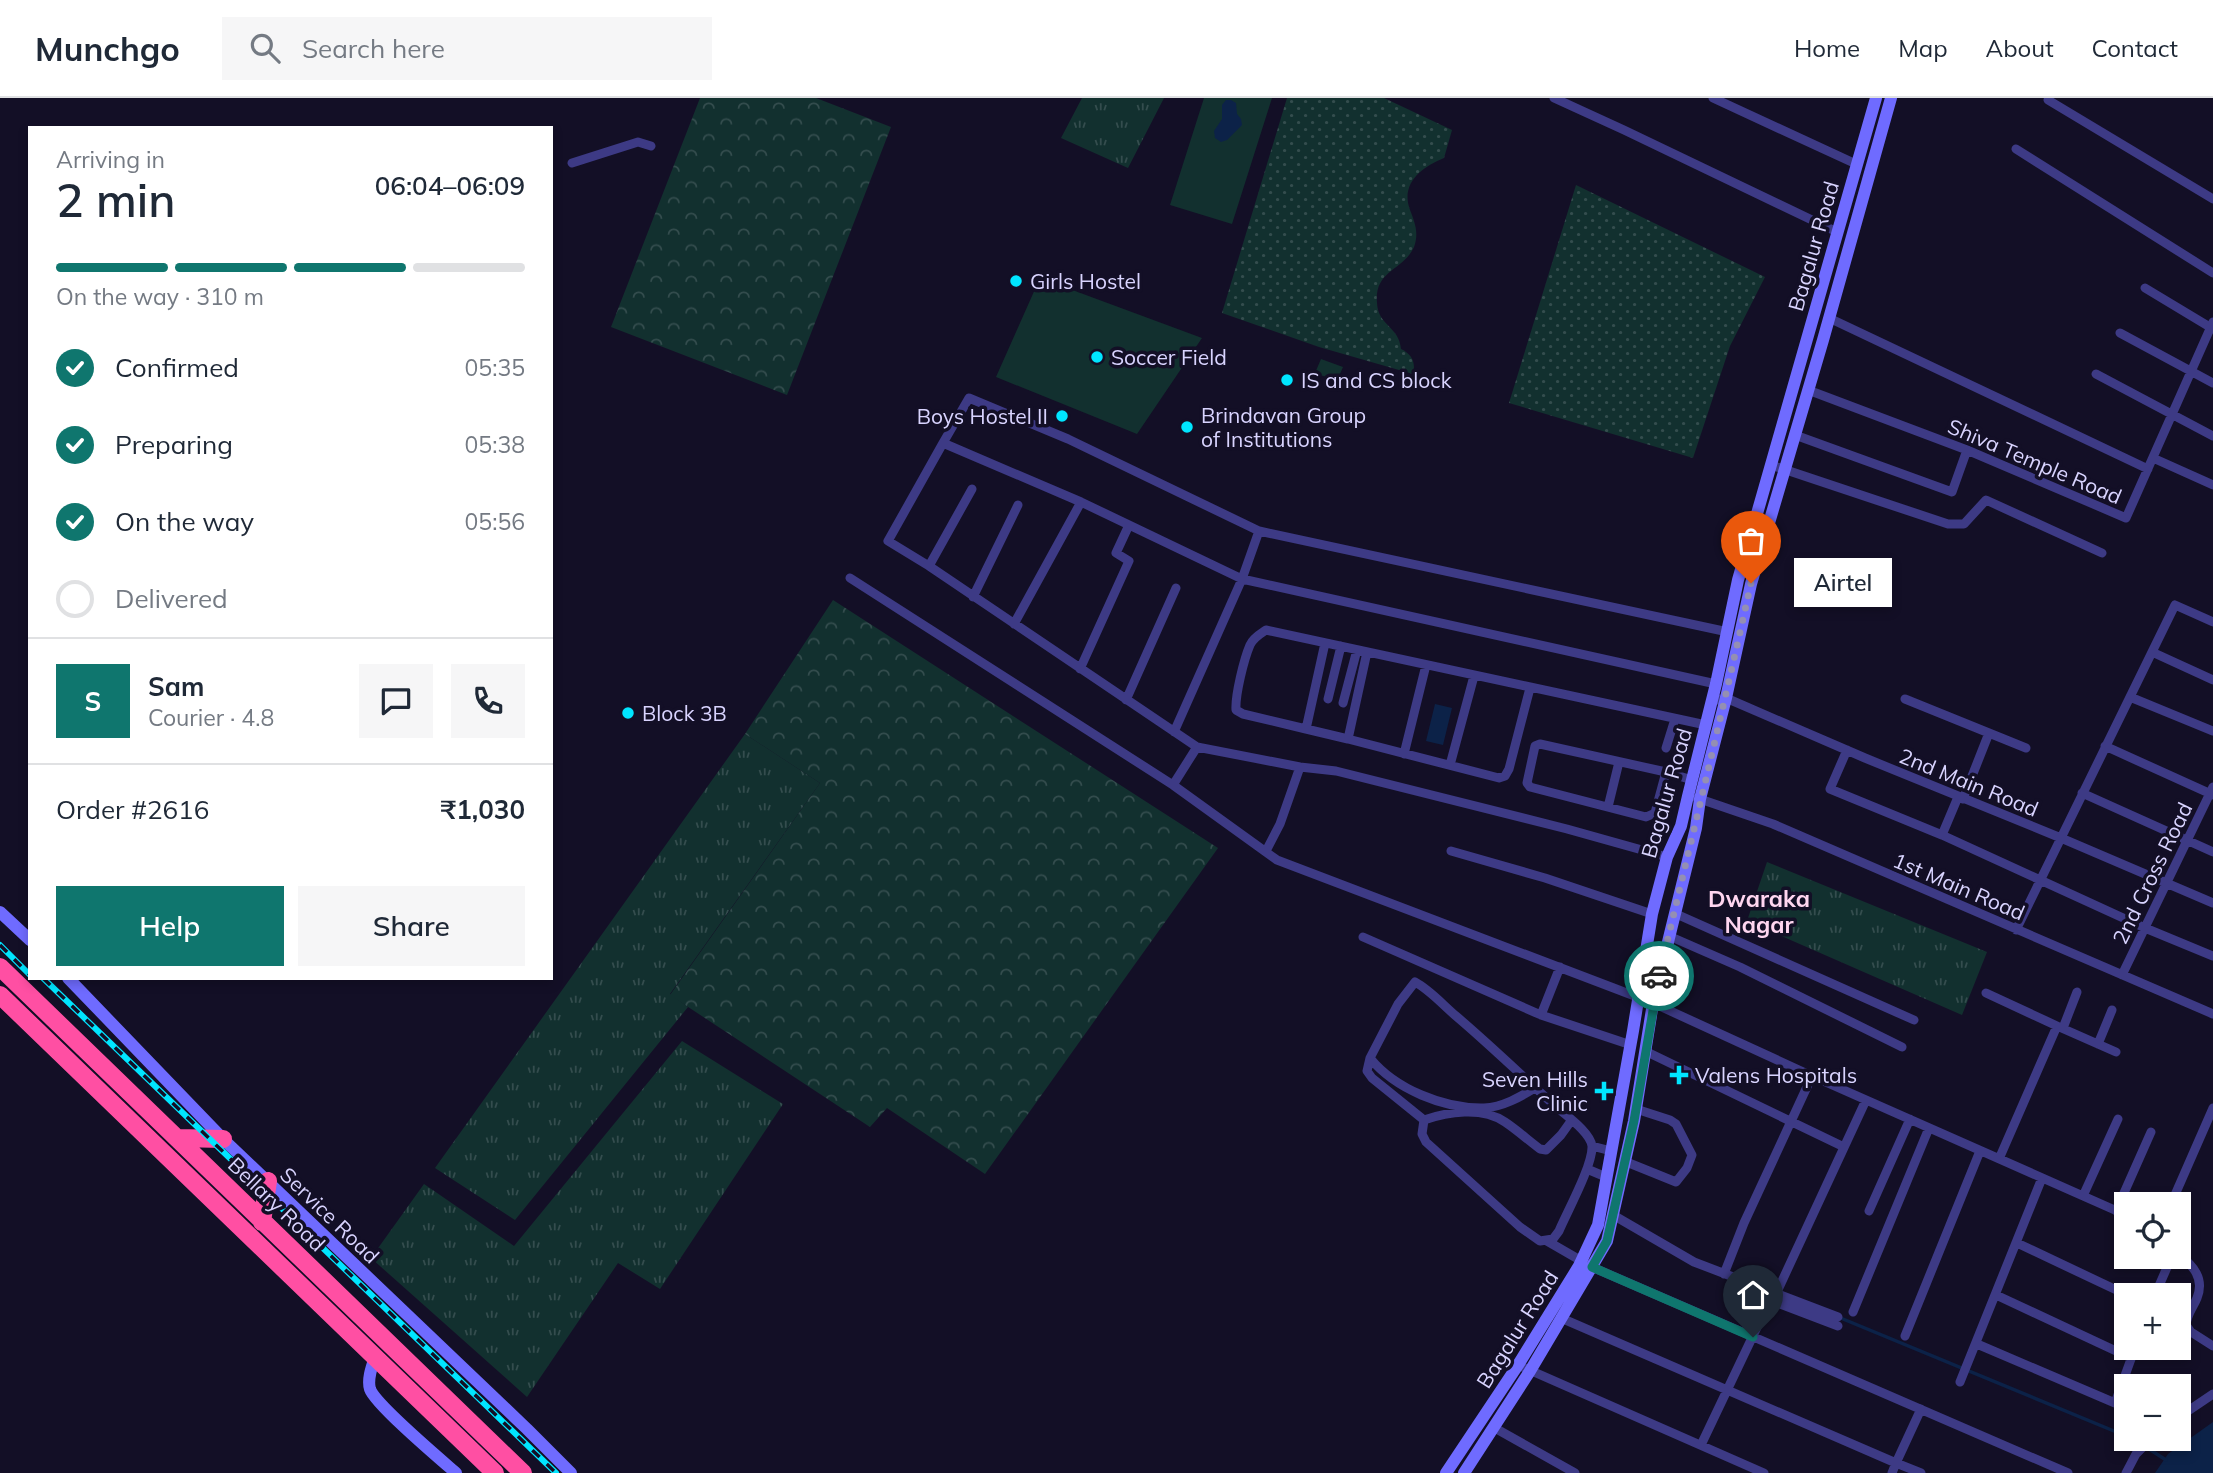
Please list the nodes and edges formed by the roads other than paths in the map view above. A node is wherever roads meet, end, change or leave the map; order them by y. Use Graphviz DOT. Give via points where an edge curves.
graph roads {
  1 [pos="1554,98"];
  2 [pos="1713,98"];
  3 [pos="1876,98"];
  4 [pos="1888,99"];
  5 [pos="2048,100"];
  6 [pos="651,146"];
  7 [pos="2016,149"];
  8 [pos="572,163"];
  9 [pos="1856,164"];
  10 [pos="2213,200"];
  11 [pos="1837,232"];
  12 [pos="2213,273"];
  13 [pos="2145,288"];
  14 [pos="1829,318"];
  15 [pos="2212,326"];
  16 [pos="2120,332"];
  17 [pos="2190,371"];
  18 [pos="2096,374"];
  19 [pos="2213,383"];
  20 [pos="1808,390"];
  21 [pos="2172,415"];
  22 [pos="1795,435"];
  23 [pos="2213,436"];
  24 [pos="943,443"];
  25 [pos="1967,450"];
  26 [pos="2153,458"];
  27 [pos="1771,465"];
  28 [pos="2148,469"];
  29 [pos="1785,470"];
  30 [pos="2213,485"];
  31 [pos="972,489"];
  32 [pos="1081,502"];
  33 [pos="1018,505"];
  34 [pos="1129,525"];
  35 [pos="1259,531"];
  36 [pos="2102,553"];
  37 [pos="929,566"];
  38 [pos="850,578"];
  39 [pos="1242,579"];
  40 [pos="1176,587"];
  41 [pos="973,597"];
  42 [pos="2213,622"];
  43 [pos="1014,624"];
  44 [pos="1728,632"];
  45 [pos="1325,643"];
  46 [pos="1340,646"];
  47 [pos="1362,651"];
  48 [pos="2152,652"];
  49 [pos="1426,665"];
  50 [pos="1080,669"];
  51 [pos="1474,676"];
  52 [pos="2213,680"];
  53 [pos="1716,684"];
  54 [pos="1530,688"];
  55 [pos="2130,696"];
  56 [pos="1726,698"];
  57 [pos="1328,699"];
  58 [pos="1905,699"];
  59 [pos="1126,700"];
  60 [pos="1712,701"];
  61 [pos="1343,703"];
  62 [pos="1675,719"];
  63 [pos="1706,725"];
  64 [pos="1306,729"];
  65 [pos="2213,731"];
  66 [pos="1174,732"];
  67 [pos="1989,733"];
  68 [pos="1348,739"];
  69 [pos="2105,746"];
  70 [pos="1197,747"];
  71 [pos="1666,748"];
  72 [pos="2026,748"];
  73 [pos="1847,750"];
  74 [pos="1404,754"];
  75 [pos="1619,762"];
  76 [pos="1450,765"];
  77 [pos="1300,767"];
  78 [pos="1665,772"];
  79 [pos="1692,780"];
  80 [pos="1173,786"];
  81 [pos="2212,792"];
  82 [pos="2082,793"];
  83 [pos="1694,797"];
  84 [pos="1960,798"];
  85 [pos="1608,807"];
  86 [pos="1942,835"];
  87 [pos="2061,838"];
  88 [pos="2187,841"];
  89 [pos="1266,851"];
  90 [pos="1451,851"];
  91 [pos="2213,852"];
  92 [pos="1667,857"];
  93 [pos="2040,880"];
  94 [pos="2167,882"];
  95 [pos="2213,903"];
  96 [pos="0,912"];
  97 [pos="1652,914"];
  98 [pos="1674,914"];
  99 [pos="2145,928"];
  100 [pos="2016,930"];
  101 [pos="1669,936"];
  102 [pos="1363,937"];
  103 [pos="28,938"];
  104 [pos="2213,956"];
  105 [pos="1560,967"];
  106 [pos="0,968"];
  107 [pos="2122,975"];
  108 [pos="70,980"];
  109 [pos="2077,992"];
  110 [pos="1986,993"];
  111 [pos="0,995"];
  112 [pos="1639,997"];
  113 [pos="1653,1003"];
  114 [pos="2112,1010"];
  115 [pos="2213,1014"];
  116 [pos="1541,1015"];
  117 [pos="1914,1020"];
  118 [pos="2060,1027"];
  119 [pos="2098,1044"];
  120 [pos="1631,1045"];
  121 [pos="1902,1047"];
  122 [pos="1645,1051"];
  123 [pos="2116,1052"];
  124 [pos="1370,1058"];
  125 [pos="1812,1076"];
  126 [pos="1535,1088"];
  127 [pos="1866,1100"];
  128 [pos="2213,1108"];
  129 [pos="1636,1109"];
  130 [pos="1910,1119"];
  131 [pos="2119,1119"];
  132 [pos="1424,1120"];
  133 [pos="1571,1121"];
  134 [pos="1791,1123"];
  135 [pos="1929,1128"];
  136 [pos="2151,1132"];
  137 [pos="178,1138"];
  138 [pos="223,1139"];
  139 [pos="1592,1146"];
  140 [pos="1844,1147"];
  141 [pos="1611,1150"];
  142 [pos="1980,1151"];
  143 [pos="1999,1159"];
  144 [pos="1624,1161"];
  145 [pos="1587,1169"];
  146 [pos="1606,1177"];
  147 [pos="2042,1178"];
  148 [pos="268,1181"];
  149 [pos="2124,1192"];
  150 [pos="2176,1192"];
  151 [pos="1610,1195"];
  152 [pos="2083,1196"];
  153 [pos="2114,1210"];
  154 [pos="1870,1211"];
  155 [pos="1613,1215"];
  156 [pos="262,1222"];
  157 [pos="1547,1241"];
  158 [pos="2017,1243"];
  159 [pos="1587,1264"];
  160 [pos="2191,1265"];
  161 [pos="1724,1275"];
  162 [pos="2114,1289"];
  163 [pos="1776,1294"];
  164 [pos="1996,1296"];
  165 [pos="1853,1312"];
  166 [pos="1560,1318"];
  167 [pos="1905,1336"];
  168 [pos="1753,1337"];
  169 [pos="1977,1343"];
  170 [pos="2213,1346"];
  171 [pos="2114,1350"];
  172 [pos="375,1357"];
  173 [pos="2131,1360"];
  174 [pos="1518,1365"];
  175 [pos="1530,1371"];
  176 [pos="1960,1382"];
  177 [pos="1727,1391"];
  178 [pos="2213,1394"];
  179 [pos="1921,1409"];
  180 [pos="2191,1409"];
  181 [pos="1493,1427"];
  182 [pos="1701,1445"];
  183 [pos="2139,1451"];
  184 [pos="1894,1468"];
  185 [pos="456,1473"];
  186 [pos="495,1473"];
  187 [pos="523,1473"];
  188 [pos="570,1473"];
  189 [pos="1446,1473"];
  190 [pos="1464,1473"];
  191 [pos="1575,1473"];
  192 [pos="1764,1473"];
  193 [pos="1921,1473"];
  194 [pos="2068,1473"];
  195 [pos="2126,1473"];
  1 -- 11 [label="street"];
  2 -- 9 [label="street"];
  3 -- 9 [label="main road, Bagalur Road"];
  4 -- 14 [label="main road, Bagalur Road"];
  5 -- 10 [label="street"];
  6 -- 8 [label="street" via="638,142"];
  7 -- 12 [label="street"];
  9 -- 11 [label="main road, Bagalur Road"];
  11 -- 27 [label="main road, Bagalur Road"];
  13 -- 15 [label="street"];
  14 -- 20 [label="main road, Bagalur Road"];
  14 -- 28 [label="street"];
  15 -- 17 [label="street, Shiva Temple Road"];
  16 -- 17 [label="street"];
  17 -- 19 [label="street"];
  17 -- 21 [label="street, Shiva Temple Road"];
  18 -- 21 [label="street"];
  20 -- 22 [label="main road, Bagalur Road"];
  20 -- 25 [label="street, Shiva Temple Road"];
  21 -- 23 [label="street"];
  21 -- 26 [label="street, Shiva Temple Road"];
  22 -- 25 [label="street" via="1952,492"];
  22 -- 29 [label="main road, Bagalur Road"];
  24 -- 32 [label="street"];
  24 -- 35 [label="street" via="969,398 1068,439"];
  24 -- 37 [label="street" via="888,541"];
  25 -- 28 [label="street, Shiva Temple Road" via="2126,518"];
  26 -- 28 [label="street, Shiva Temple Road"];
  26 -- 30 [label="street"];
  27 -- 29 [label="street"];
  27 -- 44 [label="main road, Bagalur Road"];
  29 -- 36 [label="street" via="1948,524 1964,524 1986,500"];
  29 -- 56 [label="main road, Bagalur Road" via="1751,583"];
  31 -- 37 [label="street"];
  32 -- 34 [label="street"];
  32 -- 43 [label="street"];
  33 -- 41 [label="street"];
  34 -- 39 [label="street"];
  34 -- 50 [label="street" via="1115,553 1129,561"];
  35 -- 39 [label="street"];
  35 -- 44 [label="street"];
  37 -- 41 [label="street"];
  38 -- 80 [label="street"];
  39 -- 53 [label="street"];
  39 -- 66 [label="street"];
  40 -- 59 [label="street"];
  41 -- 43 [label="street"];
  42 -- 48 [label="street" via="2175,605"];
  43 -- 50 [label="street"];
  44 -- 53 [label="main road, Bagalur Road"];
  45 -- 46 [label="street"];
  45 -- 64 [label="street"];
  45 -- 64 [label="street" via="1266,630 1258,634 1250,642 1236,700 1236,710 1243,714"];
  46 -- 47 [label="street"];
  46 -- 57 [label="street"];
  47 -- 49 [label="street"];
  47 -- 61 [label="street"];
  47 -- 68 [label="street"];
  48 -- 52 [label="street"];
  48 -- 55 [label="street"];
  49 -- 51 [label="street"];
  49 -- 74 [label="street"];
  50 -- 59 [label="street"];
  51 -- 54 [label="street"];
  51 -- 76 [label="street"];
  53 -- 60 [label="main road, Bagalur Road"];
  54 -- 62 [label="street"];
  54 -- 76 [label="street" via="1505,776"];
  55 -- 65 [label="street"];
  55 -- 69 [label="street"];
  56 -- 60 [label="street"];
  56 -- 73 [label="street, 2nd Main Road"];
  56 -- 83 [label="main road, Bagalur Road"];
  58 -- 67 [label="street"];
  59 -- 66 [label="street"];
  60 -- 63 [label="main road, Bagalur Road"];
  62 -- 63 [label="street"];
  62 -- 71 [label="street"];
  63 -- 79 [label="main road, Bagalur Road"];
  64 -- 68 [label="street"];
  66 -- 70 [label="street"];
  67 -- 72 [label="street"];
  67 -- 84 [label="street"];
  68 -- 74 [label="street"];
  69 -- 81 [label="street"];
  69 -- 82 [label="street"];
  70 -- 77 [label="street"];
  70 -- 80 [label="street"];
  73 -- 84 [label="street, 2nd Main Road"];
  73 -- 86 [label="street" via="1830,789"];
  74 -- 76 [label="street"];
  75 -- 78 [label="street"];
  75 -- 85 [label="street"];
  75 -- 85 [label="street" via="1535,746 1527,779 1531,787"];
  77 -- 89 [label="street"];
  77 -- 92 [label="street" via="1336,771"];
  78 -- 79 [label="street"];
  78 -- 85 [label="street" via="1652,816"];
  79 -- 83 [label="main road, Bagalur Road"];
  80 -- 89 [label="street"];
  81 -- 88 [label="street, 2nd Cross Road"];
  82 -- 87 [label="street"];
  82 -- 88 [label="street"];
  83 -- 92 [label="main road, Bagalur Road"];
  83 -- 98 [label="main road, Bagalur Road" via="1696,828"];
  83 -- 100 [label="street, 1st Main Road" via="1773,824"];
  84 -- 86 [label="street"];
  84 -- 87 [label="street, 2nd Main Road"];
  86 -- 93 [label="street"];
  87 -- 93 [label="street"];
  87 -- 94 [label="street, 2nd Main Road"];
  88 -- 91 [label="street"];
  88 -- 94 [label="street, 2nd Cross Road"];
  89 -- 105 [label="street" via="1277,860"];
  90 -- 97 [label="street"];
  92 -- 97 [label="main road, Bagalur Road"];
  93 -- 99 [label="street"];
  93 -- 100 [label="street"];
  94 -- 95 [label="street, 2nd Main Road"];
  94 -- 99 [label="street, 2nd Cross Road"];
  96 -- 103 [label="main road"];
  97 -- 112 [label="main road, Bagalur Road"];
  98 -- 101 [label="main road, Bagalur Road"];
  98 -- 117 [label="street"];
  99 -- 104 [label="street"];
  99 -- 107 [label="street, 2nd Cross Road"];
  100 -- 107 [label="street, 1st Main Road"];
  101 -- 113 [label="main road, Bagalur Road"];
  101 -- 121 [label="street"];
  102 -- 116 [label="street"];
  105 -- 112 [label="street"];
  105 -- 116 [label="street"];
  106 -- 137 [label="highway, Bellary Road"];
  107 -- 115 [label="street, 1st Main Road"];
  108 -- 138 [label="main road, Service Road"];
  109 -- 118 [label="street"];
  110 -- 118 [label="street"];
  111 -- 172 [label="highway, Bellary Road"];
  112 -- 113 [label="street"];
  112 -- 120 [label="main road, Bagalur Road"];
  113 -- 122 [label="main road, Bagalur Road"];
  113 -- 125 [label="street"];
  114 -- 119 [label="street"];
  116 -- 120 [label="street"];
  118 -- 119 [label="street"];
  118 -- 143 [label="street"];
  119 -- 123 [label="street"];
  120 -- 141 [label="main road, Bagalur Road"];
  122 -- 129 [label="main road, Bagalur Road"];
  122 -- 134 [label="street"];
  124 -- 126 [label="street" via="1414,1091 1457,1105 1485,1108 1512,1101"];
  124 -- 126 [label="street" via="1415,982"];
  124 -- 132 [label="street" via="1367,1071 1373,1078"];
  125 -- 127 [label="street"];
  125 -- 134 [label="street"];
  126 -- 133 [label="street"];
  127 -- 130 [label="street"];
  127 -- 140 [label="street"];
  128 -- 150 [label="street"];
  129 -- 144 [label="main road, Bagalur Road"];
  129 -- 144 [label="street" via="1676,1124 1691,1161 1676,1182"];
  130 -- 135 [label="street"];
  130 -- 154 [label="street"];
  131 -- 152 [label="street"];
  132 -- 133 [label="street" via="1458,1111 1496,1117 1546,1150"];
  132 -- 157 [label="street" via="1426,1142 1520,1227"];
  133 -- 139 [label="street" via="1582,1128"];
  134 -- 140 [label="street"];
  134 -- 161 [label="street"];
  135 -- 142 [label="street"];
  135 -- 165 [label="street"];
  136 -- 149 [label="street"];
  137 -- 138 [label="highway"];
  137 -- 156 [label="highway, Bellary Road"];
  138 -- 148 [label="main road, Service Road"];
  139 -- 141 [label="street"];
  139 -- 145 [label="street"];
  140 -- 163 [label="street"];
  141 -- 146 [label="main road, Bagalur Road"];
  142 -- 143 [label="street"];
  142 -- 167 [label="street"];
  143 -- 147 [label="street"];
  144 -- 151 [label="main road, Bagalur Road"];
  145 -- 146 [label="street"];
  145 -- 157 [label="street" via="1559,1231"];
  146 -- 151 [label="main road, Bagalur Road"];
  147 -- 152 [label="street"];
  147 -- 158 [label="street"];
  148 -- 156 [label="highway"];
  148 -- 188 [label="main road, Service Road"];
  151 -- 155 [label="main road, Bagalur Road"];
  151 -- 159 [label="main road, Bagalur Road"];
  152 -- 153 [label="street"];
  155 -- 159 [label="main road, Bagalur Road" via="1607,1241"];
  155 -- 161 [label="street"];
  156 -- 187 [label="highway, Bellary Road"];
  157 -- 159 [label="street"];
  158 -- 162 [label="street"];
  158 -- 164 [label="street"];
  159 -- 166 [label="main road, Bagalur Road"];
  159 -- 168 [label="street"];
  159 -- 174 [label="main road, Bagalur Road"];
  160 -- 170 [label="street" via="2199,1275 2198,1295 2186,1325"];
  161 -- 163 [label="street"];
  163 -- 168 [label="street" via="1838,1321 1770,1300"];
  164 -- 169 [label="street"];
  164 -- 171 [label="street"];
  166 -- 175 [label="main road, Bagalur Road"];
  166 -- 177 [label="street"];
  168 -- 177 [label="street"];
  168 -- 179 [label="street"];
  169 -- 173 [label="street" via="2115,1403"];
  169 -- 176 [label="street"];
  172 -- 185 [label="main road" via="372,1393"];
  172 -- 186 [label="highway, Bellary Road"];
  174 -- 175 [label="street"];
  174 -- 189 [label="main road, Bagalur Road"];
  175 -- 181 [label="main road, Bagalur Road"];
  175 -- 182 [label="street"];
  177 -- 182 [label="street"];
  177 -- 184 [label="street"];
  178 -- 180 [label="street"];
  179 -- 184 [label="street"];
  179 -- 194 [label="street"];
  181 -- 190 [label="main road, Bagalur Road"];
  181 -- 191 [label="street"];
  182 -- 192 [label="street"];
  183 -- 195 [label="street"];
  184 -- 193 [label="street"];
}
